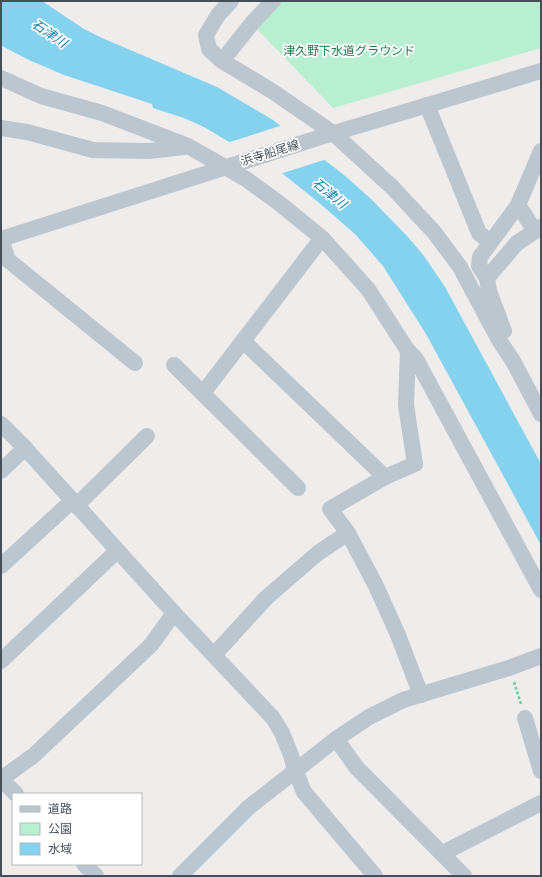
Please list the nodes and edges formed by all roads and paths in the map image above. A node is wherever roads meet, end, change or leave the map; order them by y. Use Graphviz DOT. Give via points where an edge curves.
graph roads {
  1 [pos="231,1"];
  2 [pos="273,1"];
  3 [pos="222,61"];
  4 [pos="541,71"];
  5 [pos="1,78"];
  6 [pos="427,105"];
  7 [pos="1,128"];
  8 [pos="329,134"];
  9 [pos="188,146"];
  10 [pos="541,151"];
  11 [pos="230,166"];
  12 [pos="518,206"];
  13 [pos="538,229"];
  14 [pos="322,238"];
  15 [pos="1,239"];
  16 [pos="490,242"];
  17 [pos="487,278"];
  18 [pos="243,340"];
  19 [pos="408,352"];
  20 [pos="513,361"];
  21 [pos="135,363"];
  22 [pos="174,365"];
  23 [pos="203,393"];
  24 [pos="541,414"];
  25 [pos="1,424"];
  26 [pos="147,436"];
  27 [pos="25,448"];
  28 [pos="1,471"];
  29 [pos="385,477"];
  30 [pos="298,488"];
  31 [pos="74,503"];
  32 [pos="348,533"];
  33 [pos="117,551"];
  34 [pos="1,566"];
  35 [pos="541,590"];
  36 [pos="174,613"];
  37 [pos="214,655"];
  38 [pos="541,656"];
  39 [pos="1,661"];
  40 [pos="509,668"];
  41 [pos="421,695"];
  42 [pos="525,718"];
  43 [pos="336,739"];
  44 [pos="295,770"];
  45 [pos="541,771"];
  46 [pos="1,779"];
  47 [pos="15,793"];
  48 [pos="541,803"];
  49 [pos="443,853"];
  50 [pos="85,865"];
  51 [pos="96,876"];
  52 [pos="180,876"];
  53 [pos="375,876"];
  54 [pos="464,876"];
  1 -- 3 [label="street" via="218,15 206,35 209,49"];
  2 -- 3 [label="street"];
  3 -- 8 [label="street" via="272,91"];
  4 -- 6 [label="street, 浜寺船尾線"];
  5 -- 9 [label="street" via="41,96 102,113"];
  6 -- 8 [label="street, 浜寺船尾線"];
  6 -- 16 [label="street" via="479,233"];
  7 -- 9 [label="street" via="27,132 93,150 149,150"];
  8 -- 11 [label="street, 浜寺船尾線"];
  8 -- 20 [label="street" via="392,187 434,232 460,267"];
  9 -- 11 [label="street"];
  10 -- 12 [label="street"];
  11 -- 14 [label="street"];
  11 -- 15 [label="street, 浜寺船尾線"];
  12 -- 13 [label="street"];
  12 -- 16 [label="street"];
  13 -- 17 [label="street" via="517,243"];
  14 -- 18 [label="street"];
  14 -- 19 [label="street" via="368,289"];
  15 -- 21 [label="street" via="8,260"];
  16 -- 17 [label="street" via="480,257 479,266"];
  17 -- 20 [label="street"];
  18 -- 23 [label="street"];
  18 -- 29 [label="street"];
  19 -- 29 [label="street" via="406,405 415,464"];
  19 -- 35 [label="street" via="420,366"];
  20 -- 24 [label="street"];
  22 -- 23 [label="street"];
  23 -- 30 [label="street"];
  25 -- 27 [label="street"];
  26 -- 31 [label="street"];
  27 -- 28 [label="street"];
  27 -- 31 [label="street"];
  29 -- 32 [label="street" via="330,509"];
  31 -- 33 [label="street"];
  31 -- 34 [label="street"];
  32 -- 37 [label="street" via="318,553 266,598"];
  32 -- 41 [label="street" via="376,586"];
  33 -- 36 [label="street"];
  33 -- 39 [label="street"];
  36 -- 37 [label="street"];
  36 -- 46 [label="street" via="151,645 33,756"];
  37 -- 44 [label="street" via="274,718"];
  38 -- 40 [label="street"];
  40 -- 41 [label="street"];
  40 -- 42 [label="path"];
  41 -- 43 [label="street" via="403,700 369,716"];
  42 -- 45 [label="street"];
  43 -- 44 [label="street"];
  43 -- 49 [label="street" via="357,768"];
  44 -- 52 [label="street" via="249,807"];
  44 -- 53 [label="street" via="304,792"];
  46 -- 47 [label="street"];
  48 -- 49 [label="street"];
  49 -- 54 [label="street"];
  50 -- 51 [label="street"];
}
